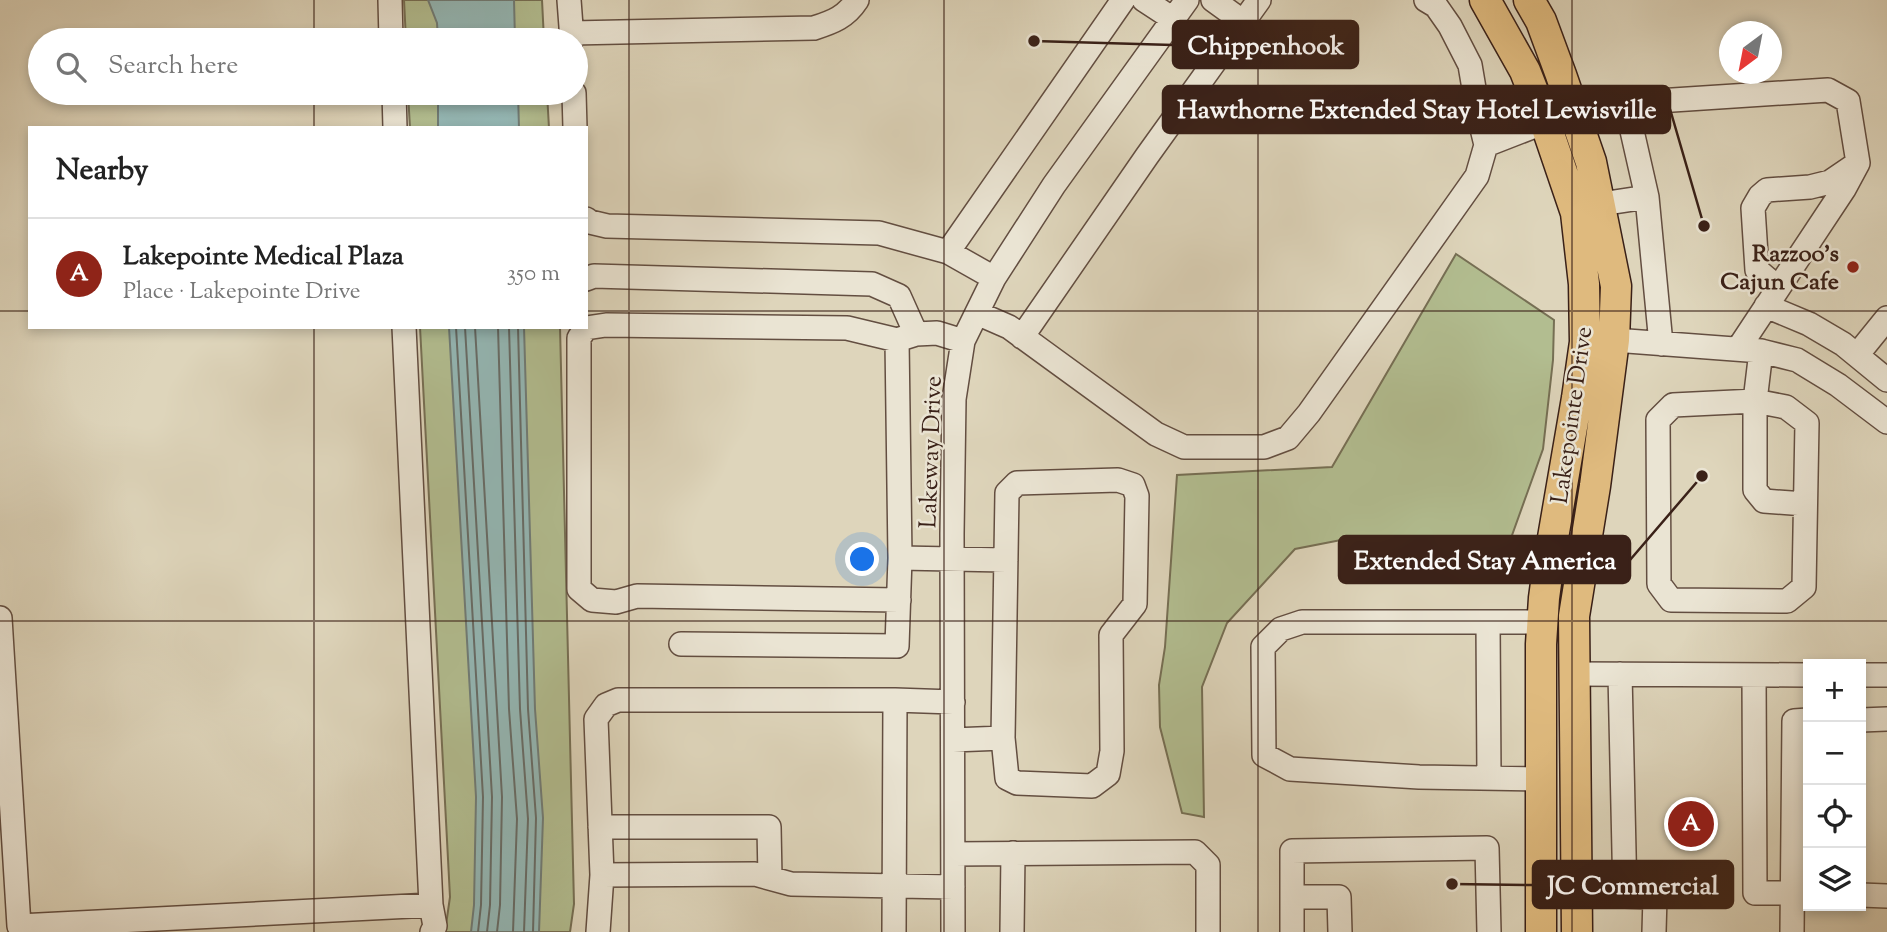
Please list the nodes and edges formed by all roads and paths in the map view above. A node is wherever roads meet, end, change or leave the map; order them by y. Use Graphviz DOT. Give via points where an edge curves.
graph roads {
  1 [pos="390,0"];
  2 [pos="569,0"];
  3 [pos="857,0"];
  4 [pos="1123,0"];
  5 [pos="1144,0"];
  6 [pos="1187,0"];
  7 [pos="1213,0"];
  8 [pos="1259,0"];
  9 [pos="1426,0"];
  10 [pos="1485,0"];
  11 [pos="1529,0"];
  12 [pos="1173,19"];
  13 [pos="1242,21"];
  14 [pos="391,28"];
  15 [pos="571,28"];
  16 [pos="588,36"];
  17 [pos="394,105"];
  18 [pos="574,105"];
  19 [pos="1545,122"];
  20 [pos="395,126"];
  21 [pos="575,126"];
  22 [pos="1486,145"];
  23 [pos="1858,163"];
  24 [pos="1647,197"];
  25 [pos="1601,204"];
  26 [pos="588,220"];
  27 [pos="948,252"];
  28 [pos="588,278"];
  29 [pos="994,278"];
  30 [pos="1772,297"];
  31 [pos="977,313"];
  32 [pos="1887,318"];
  33 [pos="588,328"];
  34 [pos="404,329"];
  35 [pos="584,329"];
  36 [pos="906,337"];
  37 [pos="1022,337"];
  38 [pos="1614,340"];
  39 [pos="963,341"];
  40 [pos="1585,342"];
  41 [pos="1661,344"];
  42 [pos="1738,349"];
  43 [pos="1761,351"];
  44 [pos="1857,355"];
  45 [pos="1887,380"];
  46 [pos="1755,401"];
  47 [pos="1887,422"];
  48 [pos="1805,505"];
  49 [pos="900,558"];
  50 [pos="953,560"];
  51 [pos="1006,560"];
  52 [pos="899,600"];
  53 [pos="0,618"];
  54 [pos="1488,622"];
  55 [pos="1543,622"];
  56 [pos="681,644"];
  57 [pos="1574,674"];
  58 [pos="1620,674"];
  59 [pos="1754,675"];
  60 [pos="1803,675"];
  61 [pos="1866,675"];
  62 [pos="1887,675"];
  63 [pos="2,698"];
  64 [pos="895,700"];
  65 [pos="953,702"];
  66 [pos="1887,719"];
  67 [pos="1803,720"];
  68 [pos="1866,720"];
  69 [pos="1003,738"];
  70 [pos="953,740"];
  71 [pos="1489,778"];
  72 [pos="1541,779"];
  73 [pos="600,827"];
  74 [pos="953,853"];
  75 [pos="1013,853"];
  76 [pos="602,875"];
  77 [pos="770,878"];
  78 [pos="894,886"];
  79 [pos="953,887"];
  80 [pos="1792,893"];
  81 [pos="1866,895"];
  82 [pos="1887,896"];
  83 [pos="1292,897"];
  84 [pos="430,905"];
  85 [pos="199,924"];
  86 [pos="432,932"];
  87 [pos="598,932"];
  88 [pos="894,932"];
  89 [pos="953,932"];
  90 [pos="1012,932"];
  91 [pos="1208,932"];
  92 [pos="1292,932"];
  93 [pos="1340,932"];
  94 [pos="1489,932"];
  95 [pos="1541,932"];
  96 [pos="1577,932"];
  97 [pos="1654,932"];
  98 [pos="1792,932"];
  1 -- 14 [label="street"];
  2 -- 15 [label="street"];
  3 -- 16 [label="street" via="837,20 814,28"];
  4 -- 27 [label="street"];
  5 -- 12 [label="street"];
  6 -- 12 [label="street, Lakeway Drive"];
  7 -- 13 [label="street"];
  8 -- 13 [label="street"];
  9 -- 22 [label="street" via="1450,26 1470,65"];
  10 -- 19 [label="main road, Lakepointe Drive" via="1525,71"];
  11 -- 25 [label="main road, Lakepointe Drive" via="1561,75"];
  12 -- 29 [label="street, Lakeway Drive" via="1054,185"];
  13 -- 37 [label="street"];
  17 -- 20 [label="street"];
  18 -- 21 [label="street"];
  19 -- 22 [label="street"];
  19 -- 40 [label="main road, Lakepointe Drive" via="1576,214"];
  22 -- 37 [label="street" via="1477,176 1463,197 1287,438 1264,447 1184,447 1156,434"];
  23 -- 24 [label="street" via="1848,101 1828,90 1642,102 1630,122"];
  23 -- 30 [label="street"];
  23 -- 30 [label="street" via="1830,182 1767,190 1760,196 1753,208 1757,270"];
  24 -- 25 [label="street"];
  24 -- 41 [label="street"];
  25 -- 38 [label="main road, Lakepointe Drive" via="1616,286"];
  26 -- 27 [label="street" via="607,226 879,233"];
  27 -- 29 [label="street"];
  28 -- 36 [label="street" via="872,284 898,296"];
  29 -- 31 [label="street, Lakeway Drive"];
  30 -- 42 [label="street"];
  30 -- 44 [label="street"];
  31 -- 37 [label="street"];
  31 -- 39 [label="street, Lakeway Drive"];
  32 -- 44 [label="street"];
  33 -- 36 [label="street" via="847,328"];
  34 -- 84 [label="street"];
  35 -- 52 [label="street" via="579,338 579,589 592,600 616,602 637,596"];
  36 -- 39 [label="street" via="937,333"];
  36 -- 49 [label="street"];
  38 -- 40 [label="main road"];
  38 -- 41 [label="street"];
  38 -- 57 [label="main road, Lakepointe Drive" via="1574,615"];
  39 -- 50 [label="street, Lakeway Drive" via="954,400"];
  40 -- 55 [label="main road, Lakepointe Drive"];
  41 -- 42 [label="street"];
  42 -- 43 [label="street"];
  43 -- 46 [label="street"];
  43 -- 47 [label="street" via="1797,360"];
  44 -- 45 [label="street"];
  46 -- 48 [label="street" via="1786,407 1807,423"];
  46 -- 48 [label="street" via="1755,489 1764,501"];
  46 -- 48 [label="street" via="1673,405 1658,420 1659,584 1671,600 1787,601 1804,587"];
  49 -- 50 [label="street"];
  49 -- 52 [label="street"];
  50 -- 51 [label="street"];
  50 -- 65 [label="street, Lakeway Drive"];
  51 -- 69 [label="street"];
  51 -- 69 [label="street" via="1007,493 1017,483 1118,480 1133,485 1137,496 1135,604 1111,635 1112,751 1108,774 1092,786 1017,783 1007,778"];
  52 -- 56 [label="street" via="897,646"];
  53 -- 63 [label="street"];
  54 -- 55 [label="street"];
  54 -- 71 [label="street"];
  54 -- 71 [label="street" via="1302,622 1281,629 1263,647 1264,755 1290,769"];
  55 -- 72 [label="main road, Lakepointe Drive"];
  57 -- 58 [label="street"];
  57 -- 96 [label="main road, Lakepointe Drive"];
  58 -- 59 [label="street"];
  58 -- 97 [label="street" via="1625,896 1655,897"];
  59 -- 60 [label="street"];
  59 -- 80 [label="street" via="1755,893"];
  61 -- 62 [label="street"];
  63 -- 85 [label="street" via="19,926"];
  64 -- 65 [label="street"];
  64 -- 73 [label="street" via="618,700 606,705 596,719"];
  64 -- 78 [label="street"];
  65 -- 70 [label="street, Lakeway Drive"];
  66 -- 68 [label="street"];
  67 -- 80 [label="street" via="1794,720"];
  69 -- 70 [label="street"];
  70 -- 74 [label="street, Lakeway Drive"];
  71 -- 72 [label="street"];
  72 -- 95 [label="main road, Lakepointe Drive"];
  73 -- 76 [label="street"];
  73 -- 77 [label="street" via="769,827"];
  74 -- 75 [label="street"];
  74 -- 79 [label="street, Lakeway Drive"];
  75 -- 90 [label="street"];
  75 -- 91 [label="street" via="1195,852 1208,865"];
  76 -- 77 [label="street" via="755,874"];
  76 -- 87 [label="street"];
  77 -- 78 [label="street" via="791,884"];
  78 -- 79 [label="street"];
  78 -- 88 [label="street"];
  79 -- 89 [label="street, Lakeway Drive"];
  80 -- 98 [label="street"];
  81 -- 82 [label="street"];
  83 -- 92 [label="street"];
  83 -- 93 [label="street" via="1339,897"];
  83 -- 94 [label="street" via="1292,851 1488,848"];
  84 -- 85 [label="street"];
  84 -- 86 [label="street"];
}
